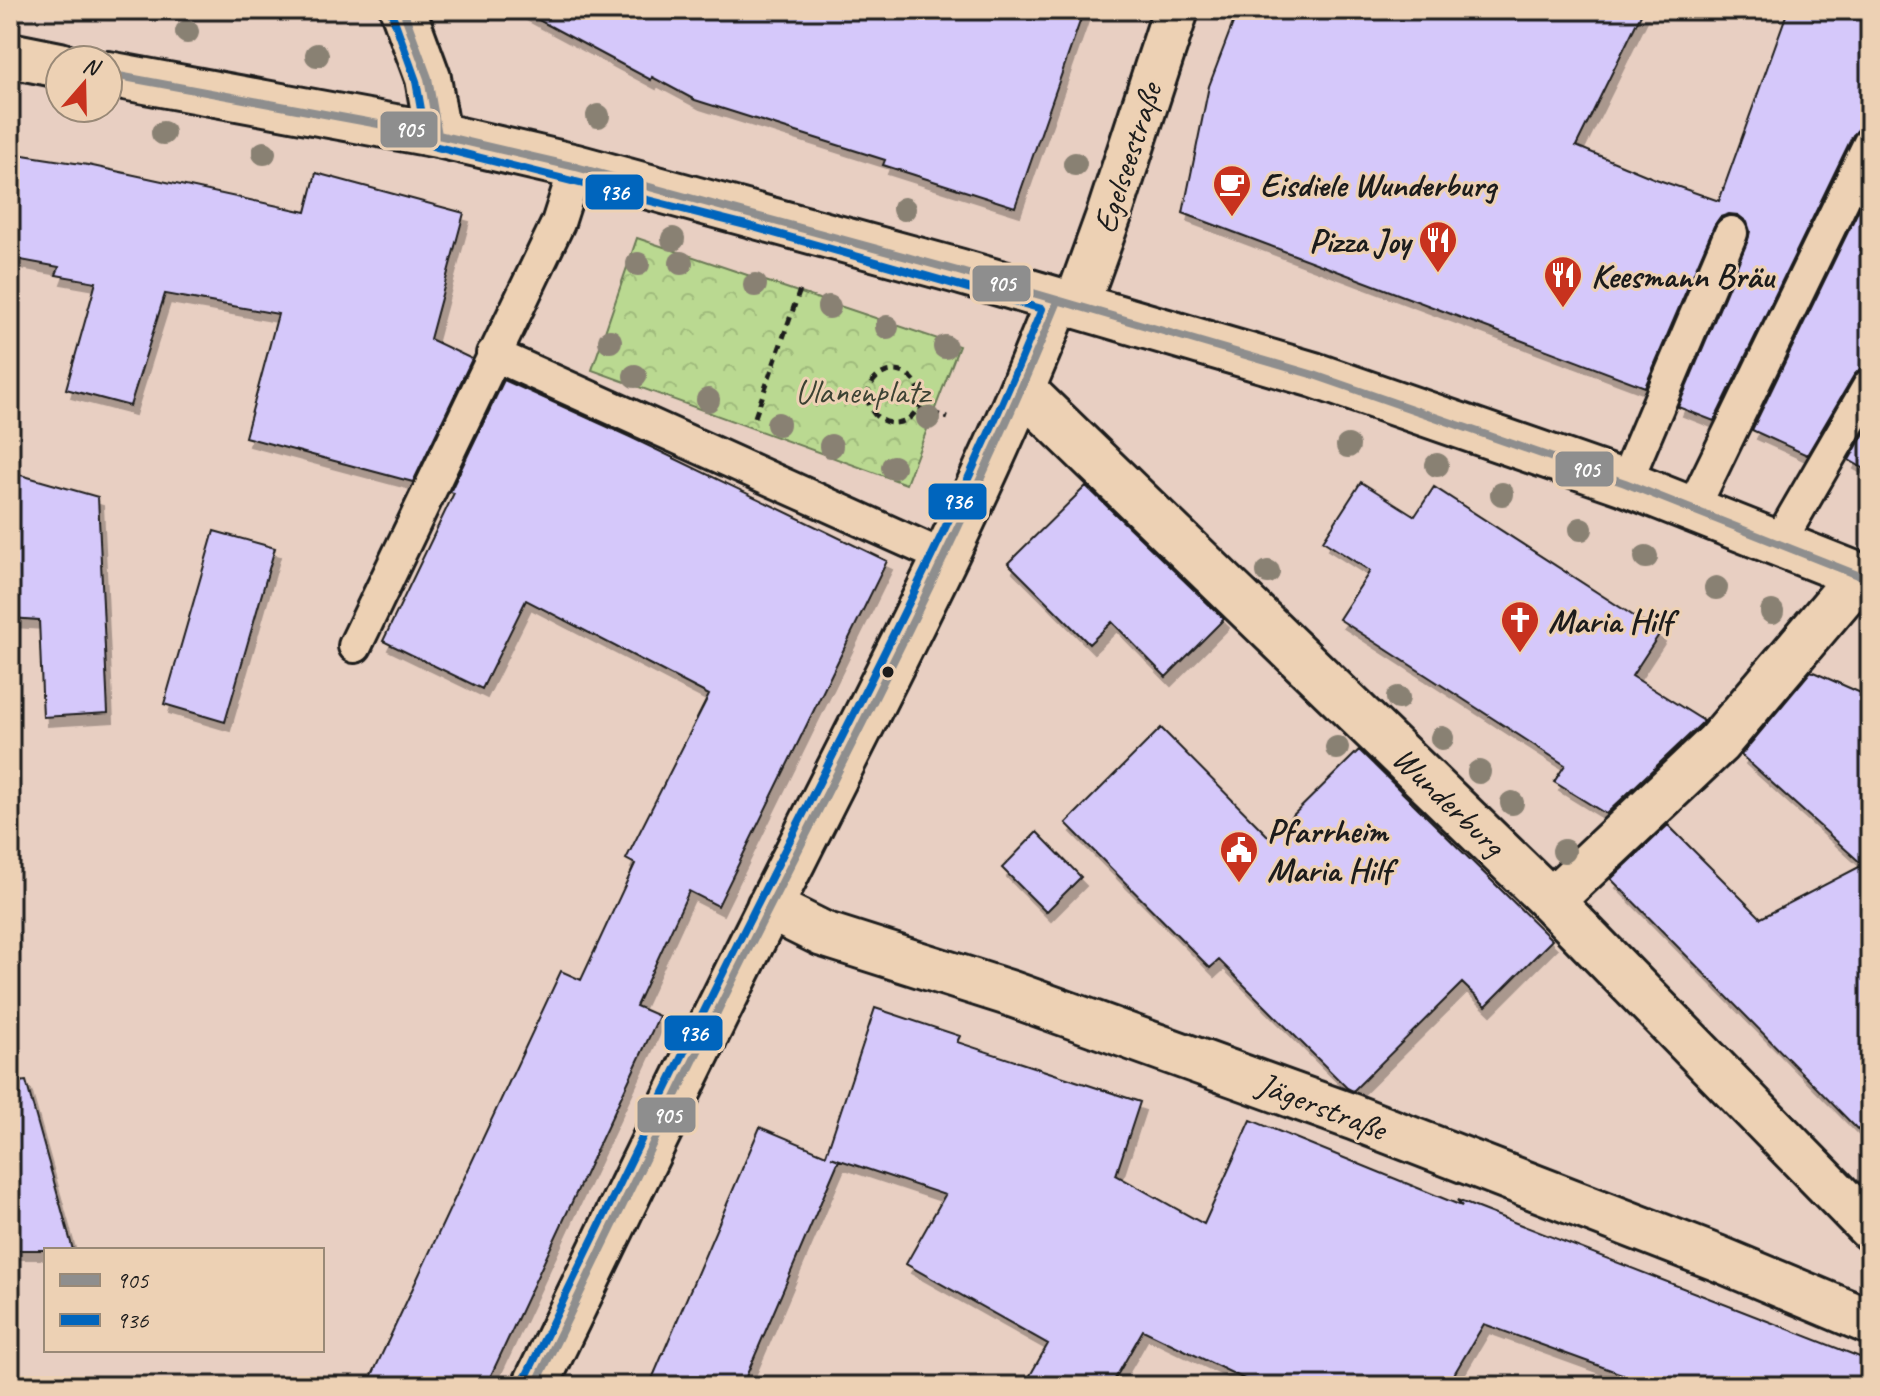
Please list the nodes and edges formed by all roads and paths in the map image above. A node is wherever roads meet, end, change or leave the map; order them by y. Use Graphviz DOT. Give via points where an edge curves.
graph roads {
  1 [pos="403,10"];
  2 [pos="1176,10"];
  3 [pos="10,55"];
  4 [pos="44,62"];
  5 [pos="124,77"];
  6 [pos="438,135"];
  7 [pos="1870,143"];
  8 [pos="576,167"];
  9 [pos="820,233"];
  10 [pos="1731,233"];
  11 [pos="1067,303"];
  12 [pos="493,354"];
  13 [pos="1870,385"];
  14 [pos="1023,390"];
  15 [pos="868,403"];
  16 [pos="738,464"];
  17 [pos="1625,483"];
  18 [pos="1692,510"];
  19 [pos="1778,544"];
  20 [pos="946,558"];
  21 [pos="1864,578"];
  22 [pos="355,646"];
  23 [pos="1551,901"];
  24 [pos="769,907"];
  25 [pos="1870,1228"];
  26 [pos="1870,1322"];
  27 [pos="535,1386"];
  1 -- 6 [label="street" via="428,78"];
  2 -- 11 [label="street, Egelseestraße" via="1109,215"];
  3 -- 4 [label="street"];
  5 -- 6 [label="street"];
  6 -- 8 [label="street"];
  7 -- 18 [label="lane"];
  8 -- 9 [label="street"];
  8 -- 12 [label="lane" via="558,223"];
  9 -- 11 [label="street"];
  9 -- 16 [label="path"];
  10 -- 17 [label="lane"];
  11 -- 14 [label="street, Egelseestraße"];
  11 -- 17 [label="street" via="1314,375"];
  12 -- 16 [label="lane"];
  12 -- 22 [label="lane"];
  13 -- 19 [label="lane"];
  14 -- 20 [label="street, Egelseestraße"];
  14 -- 23 [label="street, Wunderburg"];
  15 -- 15 [label="path" via="877,418 892,424 909,421 919,408 920,392 912,377 897,370 881,374 870,386"];
  16 -- 20 [label="lane"];
  17 -- 18 [label="street"];
  18 -- 19 [label="street"];
  19 -- 21 [label="street"];
  20 -- 24 [label="street, Egelseestraße"];
  21 -- 23 [label="street" via="1718,743"];
  23 -- 25 [label="street"];
  24 -- 26 [label="street, Jägerstraße" via="823,934 1009,993 1313,1102"];
  24 -- 27 [label="street, Egelseestraße"];
}
